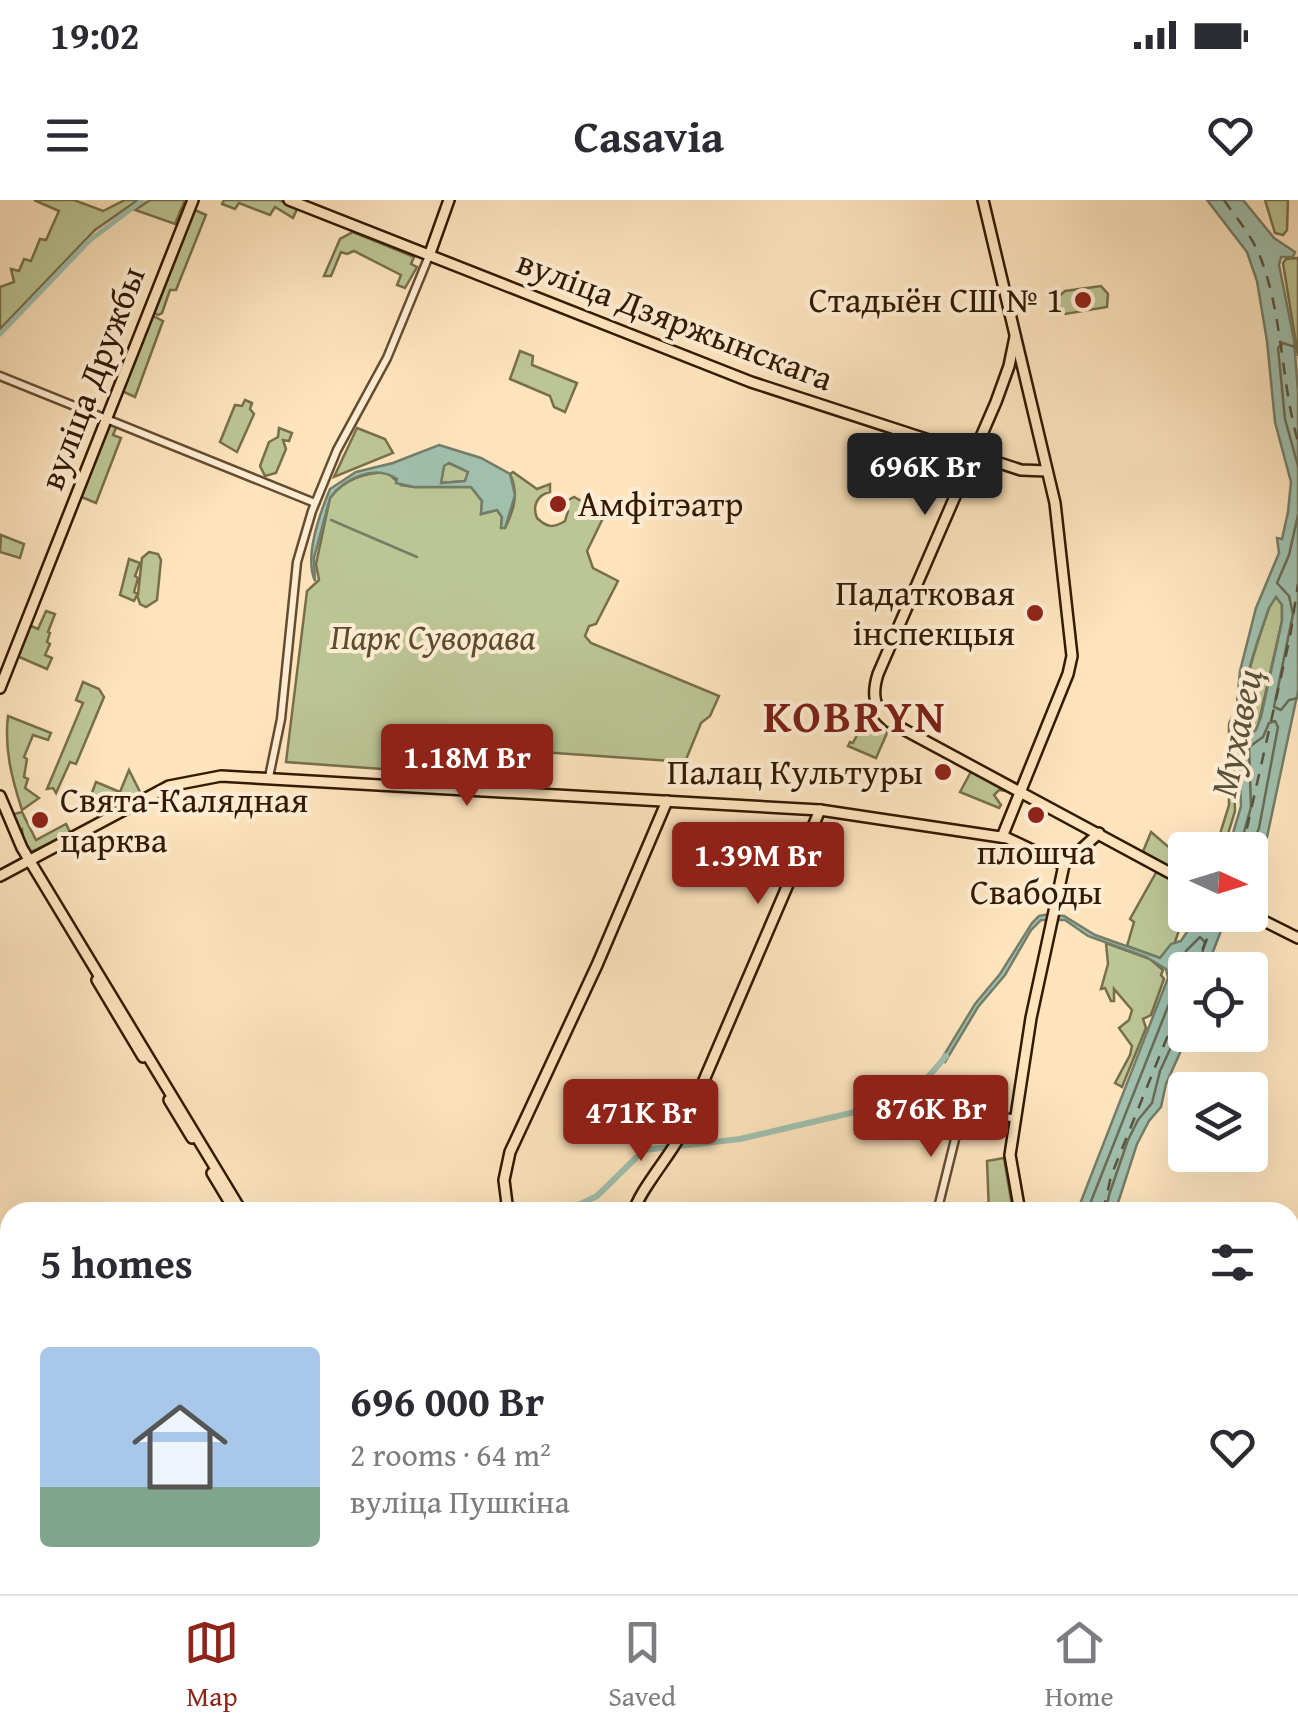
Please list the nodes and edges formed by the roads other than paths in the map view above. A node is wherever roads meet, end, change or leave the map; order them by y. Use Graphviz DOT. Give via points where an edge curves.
graph roads {
  1 [pos="193,200"];
  2 [pos="289,200"];
  3 [pos="449,200"];
  4 [pos="984,200"];
  5 [pos="429,256"];
  6 [pos="1015,336"];
  7 [pos="1021,365"];
  8 [pos="1009,366"];
  9 [pos="0,376"];
  10 [pos="106,416"];
  11 [pos="973,455"];
  12 [pos="1047,471"];
  13 [pos="314,503"];
  14 [pos="0,688"];
  15 [pos="269,777"];
  16 [pos="1020,791"];
  17 [pos="0,796"];
  18 [pos="667,801"];
  19 [pos="820,810"];
  20 [pos="1098,833"];
  21 [pos="1002,837"];
  22 [pos="30,860"];
  23 [pos="1064,865"];
  24 [pos="1168,871"];
  25 [pos="0,876"];
  26 [pos="1268,923"];
  27 [pos="1298,938"];
  28 [pos="118,1009"];
  29 [pos="180,1114"];
  30 [pos="1014,1118"];
  31 [pos="233,1202"];
  32 [pos="507,1202"];
  33 [pos="638,1202"];
  34 [pos="940,1202"];
  35 [pos="1018,1202"];
  1 -- 10 [label="main road, вуліца Дружбы"];
  2 -- 5 [label="main road, вуліца Дзяржынскага"];
  3 -- 5 [label="main road"];
  4 -- 6 [label="main road"];
  5 -- 11 [label="main road, вуліца Дзяржынскага" via="751,382"];
  5 -- 13 [label="street"];
  6 -- 7 [label="main road"];
  6 -- 8 [label="main road"];
  7 -- 8 [label="main road"];
  7 -- 12 [label="main road"];
  8 -- 11 [label="main road"];
  9 -- 10 [label="street"];
  10 -- 13 [label="street"];
  10 -- 14 [label="main road, вуліца Дружбы"];
  11 -- 12 [label="main road, вуліца Дзяржынскага"];
  11 -- 16 [label="main road" via="874,696 880,714"];
  12 -- 16 [label="main road" via="1060,531 1071,664"];
  13 -- 15 [label="street" via="298,562"];
  15 -- 18 [label="main road"];
  15 -- 22 [label="main road" via="176,784"];
  16 -- 20 [label="main road"];
  16 -- 21 [label="main road"];
  17 -- 22 [label="main road"];
  18 -- 19 [label="main road"];
  18 -- 32 [label="main road" via="510,1152"];
  19 -- 21 [label="main road"];
  19 -- 33 [label="main road" via="675,1145"];
  20 -- 23 [label="main road"];
  20 -- 24 [label="main road"];
  21 -- 23 [label="main road"];
  22 -- 25 [label="main road"];
  22 -- 28 [label="main road"];
  22 -- 28 [label="main road"];
  23 -- 30 [label="main road"];
  26 -- 27 [label="main road"];
  28 -- 29 [label="main road"];
  28 -- 29 [label="main road"];
  29 -- 31 [label="main road"];
  30 -- 34 [label="street" via="961,1116"];
  30 -- 35 [label="main road" via="1010,1156"];
}
